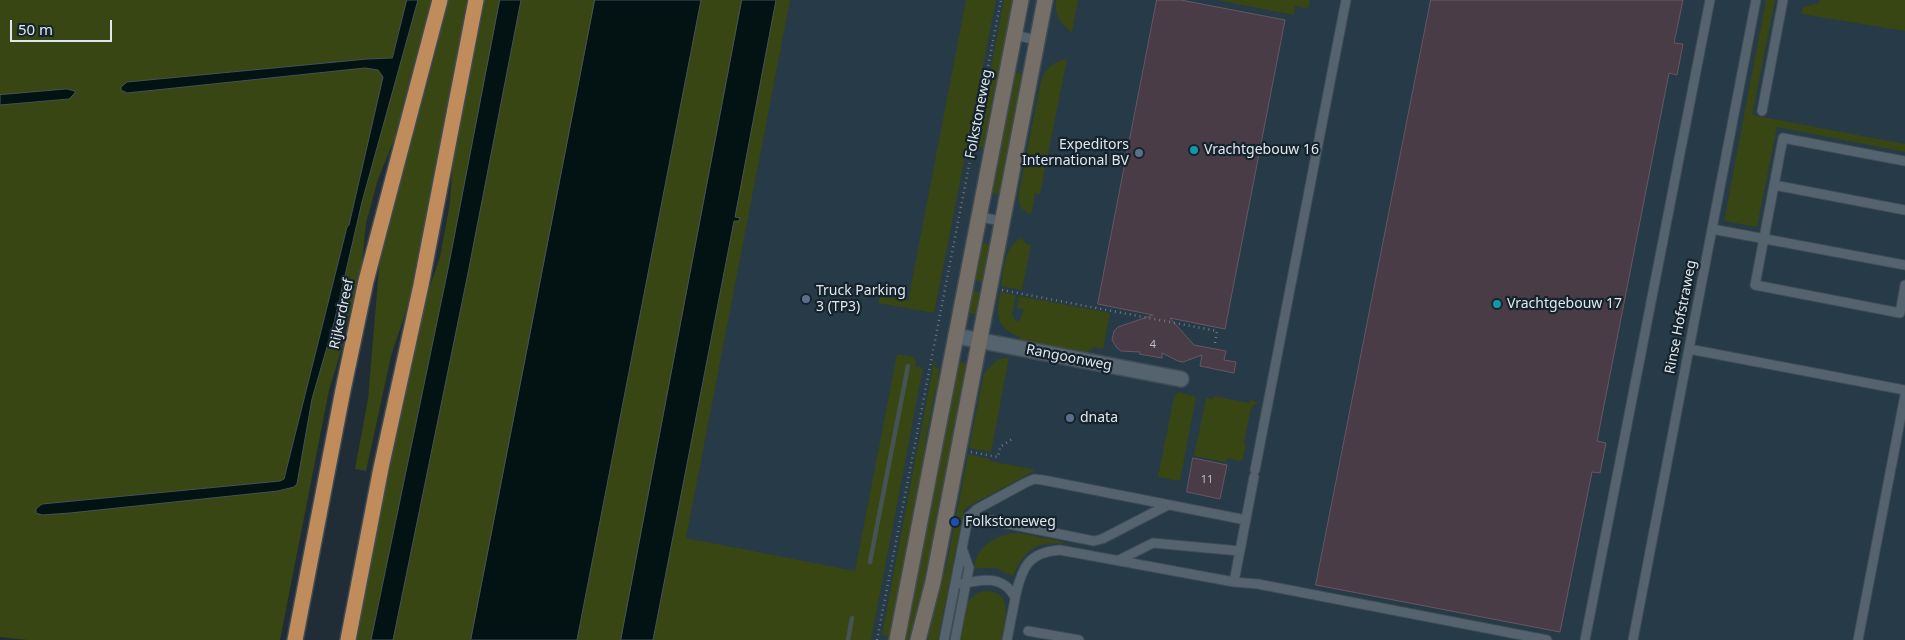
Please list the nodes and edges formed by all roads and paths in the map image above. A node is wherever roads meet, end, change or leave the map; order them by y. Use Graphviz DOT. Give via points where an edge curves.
graph roads {
  1 [pos="440,0"];
  2 [pos="476,0"];
  3 [pos="1001,0"];
  4 [pos="1021,0"];
  5 [pos="1045,0"];
  6 [pos="1346,0"];
  7 [pos="1710,0"];
  8 [pos="1756,0"];
  9 [pos="1784,0"];
  10 [pos="1014,36"];
  11 [pos="1037,40"];
  12 [pos="1762,111"];
  13 [pos="1905,161"];
  14 [pos="1774,185"];
  15 [pos="1905,210"];
  16 [pos="979,217"];
  17 [pos="1002,222"];
  18 [pos="1712,229"];
  19 [pos="1764,238"];
  20 [pos="1905,265"];
  21 [pos="1905,285"];
  22 [pos="990,287"];
  23 [pos="956,336"];
  24 [pos="979,341"];
  25 [pos="1215,343"];
  26 [pos="1689,349"];
  27 [pos="1181,380"];
  28 [pos="1905,390"];
  29 [pos="1905,394"];
  30 [pos="1012,439"];
  31 [pos="958,449"];
  32 [pos="1168,505"];
  33 [pos="969,516"];
  34 [pos="1246,520"];
  35 [pos="961,547"];
  36 [pos="1240,551"];
  37 [pos="1119,560"];
  38 [pos="1234,582"];
  39 [pos="966,583"];
  40 [pos="954,586"];
  41 [pos="1015,597"];
  42 [pos="1028,630"];
  43 [pos="1060,638"];
  44 [pos="295,640"];
  45 [pos="348,640"];
  46 [pos="878,640"];
  47 [pos="897,640"];
  48 [pos="918,640"];
  49 [pos="944,640"];
  50 [pos="955,640"];
  51 [pos="1007,640"];
  52 [pos="1080,640"];
  53 [pos="1547,640"];
  54 [pos="1585,640"];
  55 [pos="1633,640"];
  56 [pos="1858,640"];
  1 -- 44 [label="highway, Rijkerdreef" via="364,290"];
  2 -- 45 [label="highway"];
  3 -- 46 [label="path, Folkstoneweg"];
  4 -- 10 [label="street, Folkstoneweg"];
  5 -- 11 [label="street"];
  6 -- 34 [label="lane"];
  7 -- 54 [label="lane"];
  8 -- 18 [label="lane, Rinse Hofstraweg"];
  9 -- 12 [label="lane"];
  10 -- 11 [label="lane"];
  10 -- 16 [label="street, Folkstoneweg"];
  11 -- 17 [label="street"];
  13 -- 14 [label="lane" via="1783,138"];
  14 -- 15 [label="lane"];
  14 -- 19 [label="lane"];
  16 -- 17 [label="lane"];
  16 -- 23 [label="street, Folkstoneweg"];
  17 -- 22 [label="street"];
  18 -- 19 [label="lane"];
  18 -- 26 [label="lane, Rinse Hofstraweg"];
  19 -- 20 [label="lane"];
  19 -- 21 [label="lane" via="1755,286 1900,313"];
  22 -- 24 [label="street"];
  22 -- 25 [label="path" via="1217,331"];
  23 -- 24 [label="street, Rangoonweg"];
  23 -- 47 [label="street, Folkstoneweg"];
  24 -- 27 [label="street, Rangoonweg"];
  24 -- 31 [label="street"];
  26 -- 28 [label="lane"];
  26 -- 55 [label="lane, Rinse Hofstraweg"];
  29 -- 56 [label="lane"];
  30 -- 31 [label="path" via="1000,447 998,457"];
  31 -- 48 [label="street" via="933,582"];
  32 -- 33 [label="lane" via="1094,542"];
  32 -- 33 [label="lane" via="1036,479"];
  32 -- 34 [label="lane"];
  33 -- 35 [label="lane"];
  34 -- 36 [label="lane"];
  35 -- 39 [label="lane" via="969,568"];
  35 -- 40 [label="lane"];
  36 -- 37 [label="lane" via="1153,543"];
  36 -- 38 [label="lane"];
  37 -- 38 [label="lane"];
  37 -- 41 [label="lane" via="1068,551 1039,554 1024,568"];
  38 -- 53 [label="lane"];
  39 -- 40 [label="lane"];
  39 -- 41 [label="lane" via="984,579 997,581"];
  39 -- 50 [label="lane"];
  40 -- 49 [label="lane"];
  41 -- 51 [label="lane"];
  42 -- 43 [label="lane"];
  43 -- 52 [label="lane"];
}
